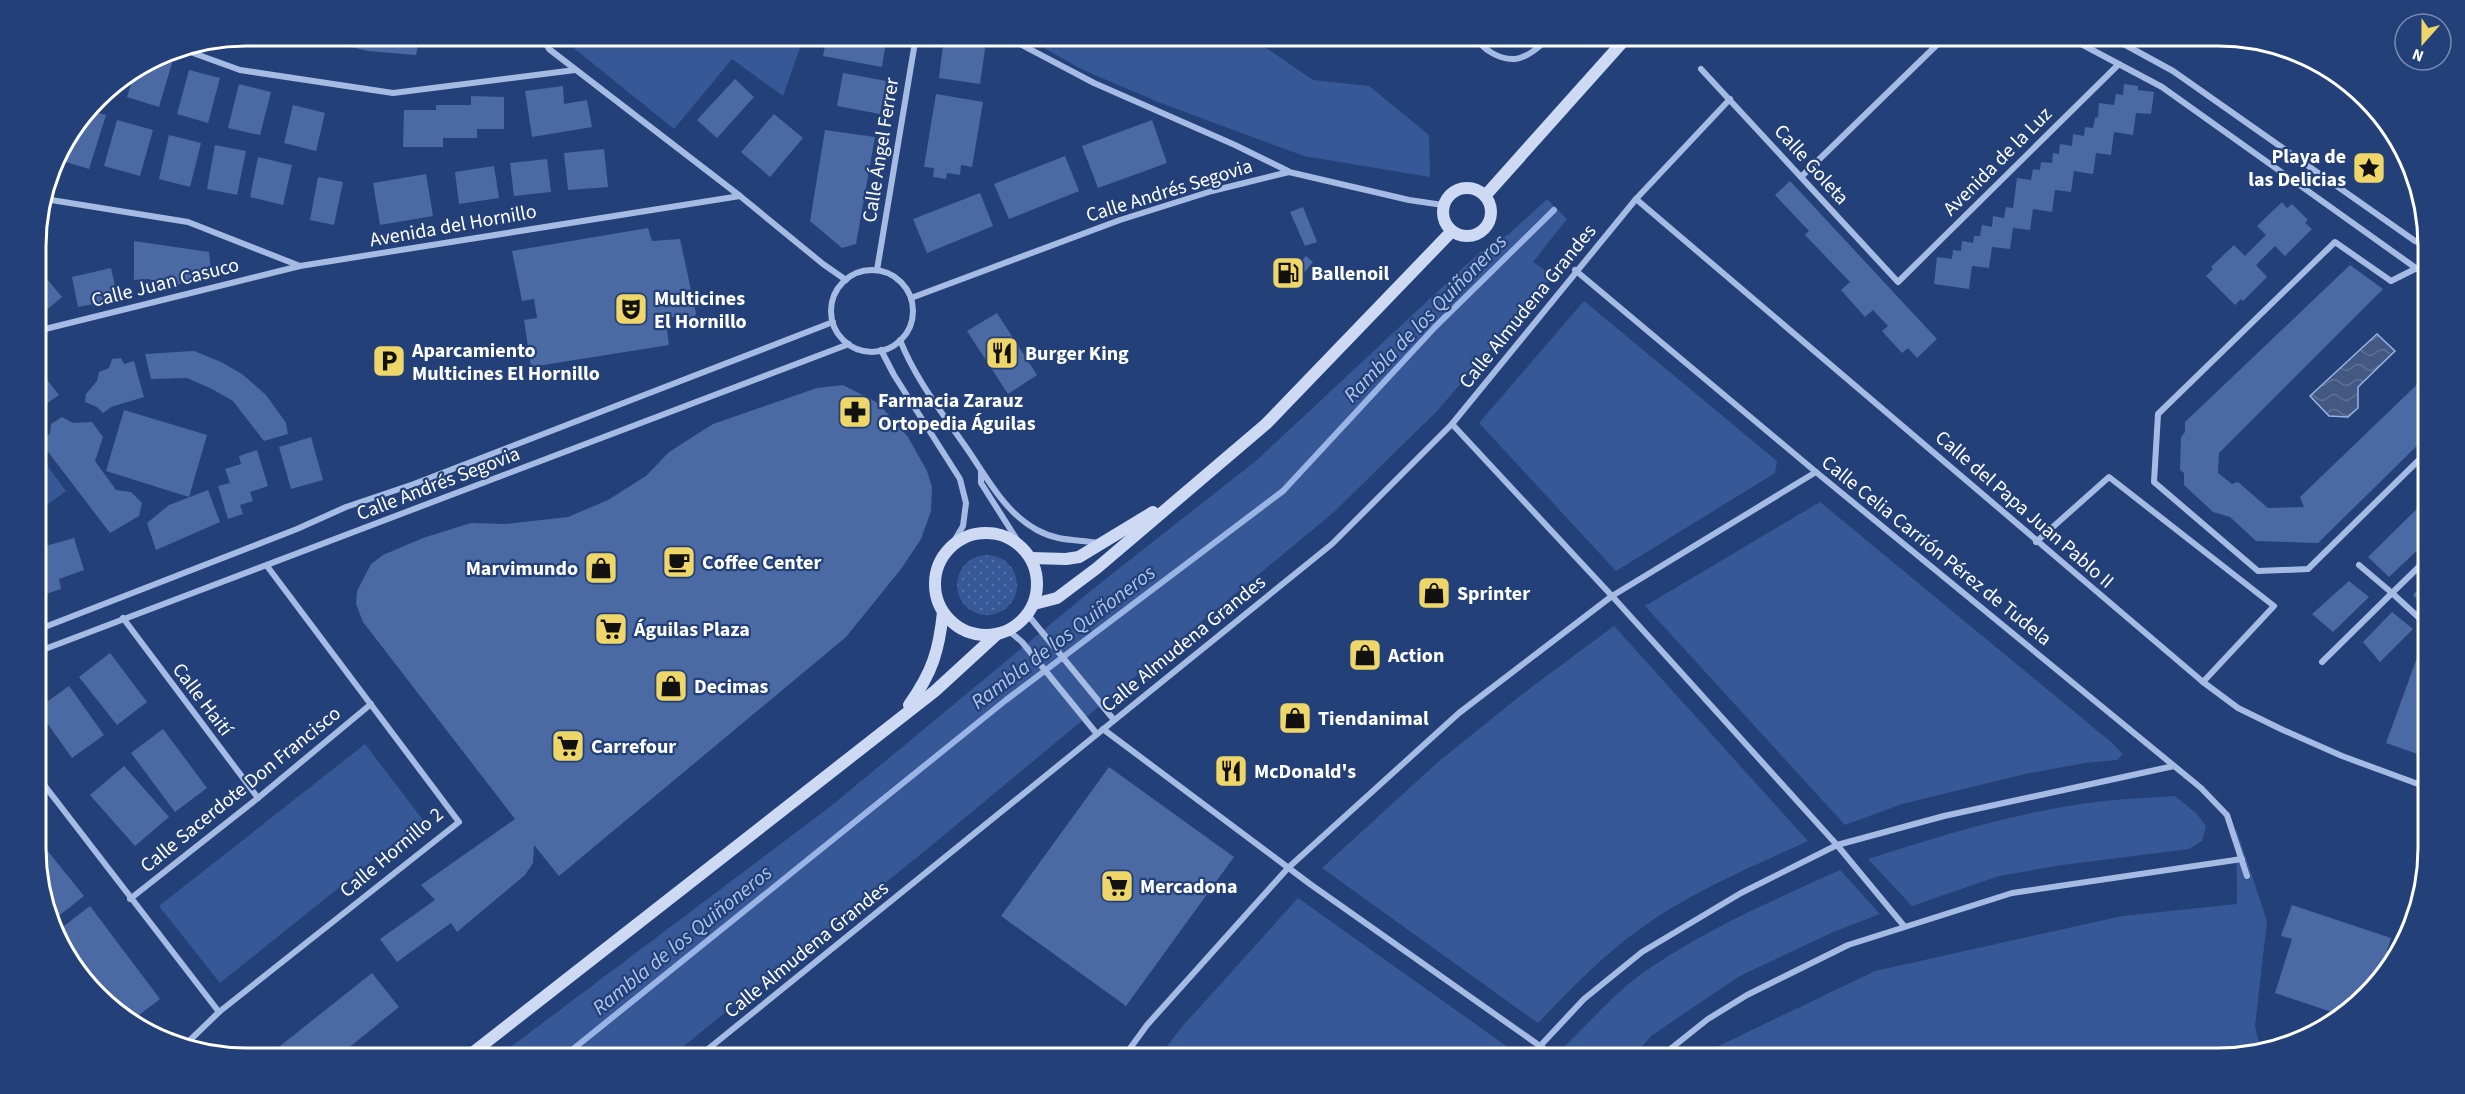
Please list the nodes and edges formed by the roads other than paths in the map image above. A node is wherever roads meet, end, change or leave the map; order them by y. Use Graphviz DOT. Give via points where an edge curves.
graph roads {
  1 [pos="547,46"];
  2 [pos="914,46"];
  3 [pos="1024,46"];
  4 [pos="1482,46"];
  5 [pos="1539,46"];
  6 [pos="1619,46"];
  7 [pos="1936,46"];
  8 [pos="2085,46"];
  9 [pos="2127,46"];
  10 [pos="195,53"];
  11 [pos="2119,64"];
  12 [pos="1701,69"];
  13 [pos="575,70"];
  14 [pos="1730,99"];
  15 [pos="1289,172"];
  16 [pos="1801,177"];
  17 [pos="740,196"];
  18 [pos="1485,196"];
  19 [pos="1636,199"];
  20 [pos="52,201"];
  21 [pos="1443,205"];
  22 [pos="1452,231"];
  23 [pos="2418,242"];
  24 [pos="300,266"];
  25 [pos="2417,268"];
  26 [pos="877,270"];
  27 [pos="1575,270"];
  28 [pos="846,280"];
  29 [pos="1898,282"];
  30 [pos="911,298"];
  31 [pos="833,322"];
  32 [pos="47,329"];
  33 [pos="900,340"];
  34 [pos="849,344"];
  35 [pos="881,350"];
  36 [pos="1452,424"];
  37 [pos="2418,461"];
  38 [pos="980,472"];
  39 [pos="1816,472"];
  40 [pos="1185,493"];
  41 [pos="2036,542"];
  42 [pos="1102,544"];
  43 [pos="951,546"];
  44 [pos="1022,546"];
  45 [pos="1031,558"];
  46 [pos="2359,565"];
  47 [pos="267,566"];
  48 [pos="2418,568"];
  49 [pos="2392,593"];
  50 [pos="1612,596"];
  51 [pos="1031,609"];
  52 [pos="943,612"];
  53 [pos="2418,617"];
  54 [pos="123,618"];
  55 [pos="46,626"];
  56 [pos="1003,633"];
  57 [pos="46,648"];
  58 [pos="2322,662"];
  59 [pos="2203,682"];
  60 [pos="371,704"];
  61 [pos="902,714"];
  62 [pos="1114,720"];
  63 [pos="1103,729"];
  64 [pos="1097,734"];
  65 [pos="2174,766"];
  66 [pos="2418,784"];
  67 [pos="46,788"];
  68 [pos="258,798"];
  69 [pos="1837,845"];
  70 [pos="2242,859"];
  71 [pos="1288,868"];
  72 [pos="2247,876"];
  73 [pos="130,899"];
  74 [pos="1904,926"];
  75 [pos="219,1012"];
  76 [pos="192,1040"];
  77 [pos="1541,1045"];
  78 [pos="1544,1047"];
  79 [pos="1672,1047"];
  80 [pos="479,1048"];
  81 [pos="710,1048"];
  82 [pos="1131,1048"];
  1 -- 13 [label="street"];
  2 -- 26 [label="street, Calle Ángel Ferrer"];
  3 -- 15 [label="street" via="1094,83"];
  4 -- 5 [label="street" via="1515,59"];
  6 -- 18 [label="main road"];
  7 -- 16 [label="street"];
  8 -- 11 [label="street"];
  9 -- 23 [label="street" via="2173,71"];
  10 -- 13 [label="street" via="240,69 393,93"];
  11 -- 25 [label="street" via="2162,87"];
  11 -- 29 [label="street, Avenida de la Luz"];
  12 -- 14 [label="street, Calle Goleta"];
  13 -- 17 [label="street"];
  14 -- 16 [label="street, Calle Goleta"];
  14 -- 19 [label="street, Calle Almudena Grandes"];
  15 -- 21 [label="street, Calle Andrés Segovia"];
  15 -- 30 [label="street, Calle Andrés Segovia" via="1120,220"];
  16 -- 29 [label="street, Calle Goleta"];
  17 -- 24 [label="street, Avenida del Hornillo"];
  17 -- 28 [label="street"];
  18 -- 21 [label="main road" via="1462,188 1449,195"];
  18 -- 22 [label="main road" via="1491,211 1486,227 1471,236"];
  19 -- 27 [label="street, Calle Almudena Grandes"];
  19 -- 41 [label="street, Calle del Papa Juan Pablo II"];
  20 -- 24 [label="street" via="188,222"];
  21 -- 22 [label="main road" via="1443,219"];
  22 -- 40 [label="main road" via="1266,424"];
  24 -- 32 [label="street, Calle Juan Casuco"];
  25 -- 37 [label="street" via="2391,281 2334,242 2158,414 2154,482 2258,571 2308,569"];
  26 -- 28 [label="street" via="859,272"];
  26 -- 30 [label="street" via="898,279"];
  27 -- 36 [label="street, Calle Almudena Grandes"];
  27 -- 39 [label="street, Calle Celia Carrión Pérez de Tudela"];
  28 -- 31 [label="street" via="834,296"];
  30 -- 33 [label="street" via="912,321"];
  31 -- 34 [label="street"];
  31 -- 55 [label="street, Calle Andrés Segovia" via="346,507"];
  33 -- 35 [label="street"];
  33 -- 38 [label="street" via="909,363"];
  34 -- 35 [label="street" via="866,351"];
  34 -- 47 [label="street, Calle Andrés Segovia"];
  35 -- 43 [label="street" via="960,479 966,503 963,526"];
  36 -- 50 [label="street"];
  36 -- 62 [label="street, Calle Almudena Grandes" via="1332,544"];
  38 -- 42 [label="street" via="1022,520 1036,530 1069,542"];
  38 -- 44 [label="street" via="981,483"];
  39 -- 50 [label="street"];
  39 -- 65 [label="street, Calle Celia Carrión Pérez de Tudela"];
  40 -- 42 [label="main road"];
  40 -- 51 [label="main road" via="1057,598"];
  41 -- 59 [label="street, Calle del Papa Juan Pablo II"];
  41 -- 59 [label="street" via="2109,477 2274,606"];
  42 -- 45 [label="main road" via="1079,557"];
  43 -- 44 [label="main road" via="973,534 991,533"];
  43 -- 52 [label="main road" via="936,575 936,592"];
  44 -- 45 [label="main road"];
  45 -- 51 [label="main road" via="1038,588"];
  46 -- 49 [label="street"];
  47 -- 54 [label="street, Calle Andrés Segovia"];
  47 -- 60 [label="street, Calle Hornillo 2"];
  48 -- 49 [label="street"];
  49 -- 53 [label="street"];
  49 -- 58 [label="street"];
  50 -- 69 [label="street"];
  50 -- 71 [label="street" via="1459,713"];
  51 -- 56 [label="main road"];
  51 -- 62 [label="street" via="1053,646"];
  52 -- 56 [label="main road" via="967,632"];
  52 -- 61 [label="main road" via="937,656 926,681"];
  54 -- 57 [label="street, Calle Andrés Segovia"];
  54 -- 68 [label="street, Calle Haití"];
  56 -- 61 [label="main road"];
  56 -- 64 [label="street" via="1022,642"];
  59 -- 66 [label="street, Calle del Papa Juan Pablo II" via="2238,708 2283,730"];
  60 -- 68 [label="street, Calle Sacerdote Don Francisco"];
  60 -- 75 [label="street, Calle Hornillo 2" via="459,822"];
  61 -- 80 [label="main road"];
  62 -- 63 [label="street, Calle Almudena Grandes"];
  63 -- 64 [label="street, Calle Almudena Grandes"];
  63 -- 71 [label="street"];
  64 -- 81 [label="street, Calle Almudena Grandes"];
  65 -- 69 [label="street" via="1944,816"];
  65 -- 70 [label="street, Calle Celia Carrión Pérez de Tudela" via="2227,815"];
  67 -- 73 [label="street"];
  68 -- 73 [label="street, Calle Sacerdote Don Francisco"];
  69 -- 74 [label="street"];
  69 -- 77 [label="street" via="1741,893 1642,952 1584,999"];
  70 -- 72 [label="street, Calle Celia Carrión Pérez de Tudela"];
  70 -- 74 [label="street" via="2012,893"];
  71 -- 77 [label="street"];
  71 -- 82 [label="street"];
  73 -- 75 [label="street"];
  74 -- 79 [label="street" via="1848,945 1756,991 1708,1019"];
  75 -- 76 [label="street, Calle Hornillo 2"];
  77 -- 78 [label="street"];
}
